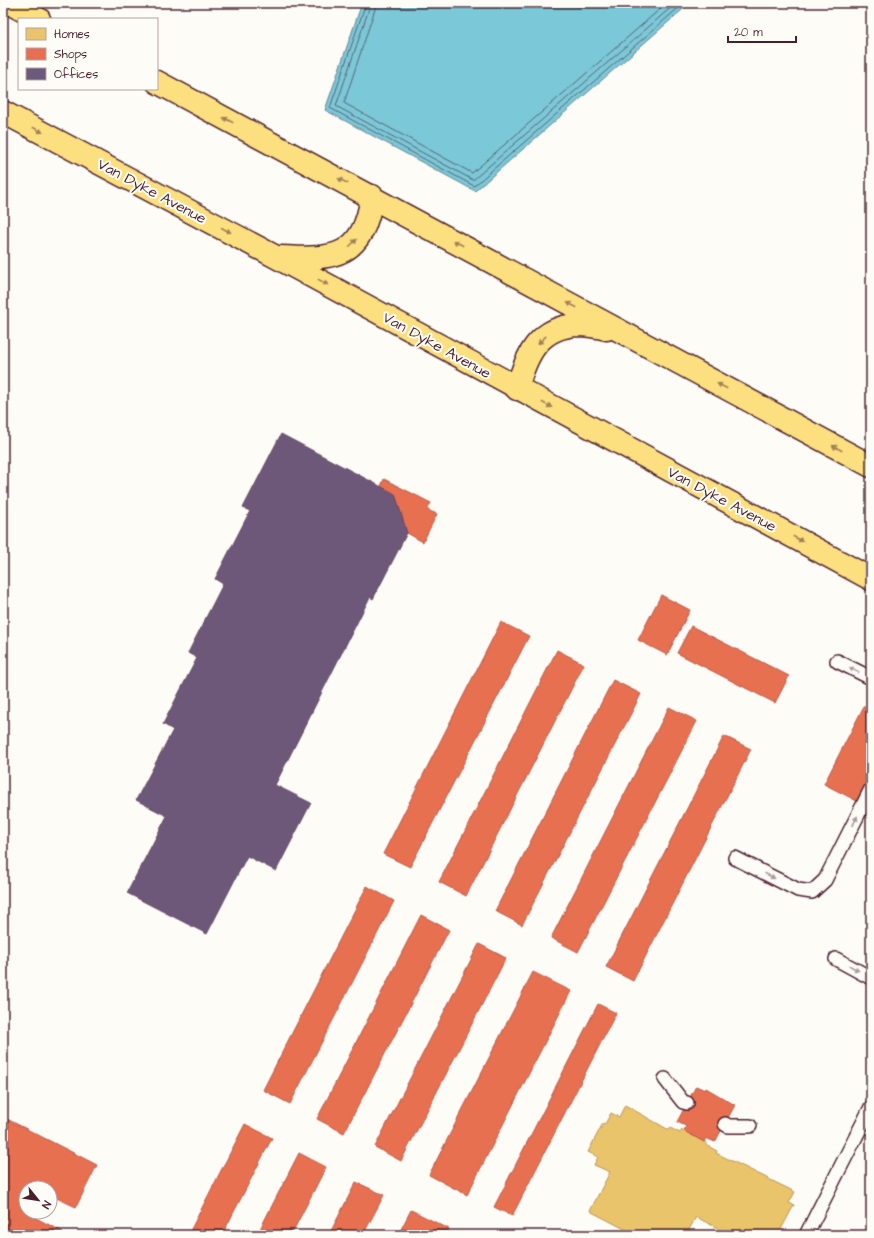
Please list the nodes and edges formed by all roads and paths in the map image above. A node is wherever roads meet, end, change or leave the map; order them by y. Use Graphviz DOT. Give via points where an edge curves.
graph roads {
  1 [pos="9,3"];
  2 [pos="37,18"];
  3 [pos="158,83"];
  4 [pos="3,112"];
  5 [pos="372,196"];
  6 [pos="276,257"];
  7 [pos="618,330"];
  8 [pos="517,389"];
  9 [pos="871,466"];
  10 [pos="871,579"];
  11 [pos="837,661"];
  12 [pos="871,678"];
  13 [pos="871,789"];
  14 [pos="736,858"];
  15 [pos="836,959"];
  16 [pos="871,978"];
  17 [pos="665,1080"];
  18 [pos="687,1104"];
  19 [pos="871,1107"];
  20 [pos="725,1124"];
  21 [pos="750,1126"];
  22 [pos="806,1235"];
  1 -- 2 [label="main road"];
  5 -- 3 [label="main road, one-way"];
  4 -- 6 [label="main road, Van Dyke Avenue, one-way"];
  6 -- 5 [label="main road, one-way" via="316,259 336,254 351,246 362,232 368,218"];
  7 -- 5 [label="main road, one-way"];
  6 -- 8 [label="main road, Van Dyke Avenue, one-way"];
  7 -- 8 [label="main road, one-way" via="579,325 561,328 545,336 524,364"];
  9 -- 7 [label="main road, one-way"];
  8 -- 10 [label="main road, Van Dyke Avenue, one-way"];
  12 -- 11 [label="lane, one-way"];
  14 -- 13 [label="lane, one-way" via="798,890 812,892 820,888"];
  15 -- 16 [label="lane, one-way"];
  17 -- 18 [label="lane"];
  19 -- 22 [label="lane"];
  20 -- 21 [label="lane"];
}
